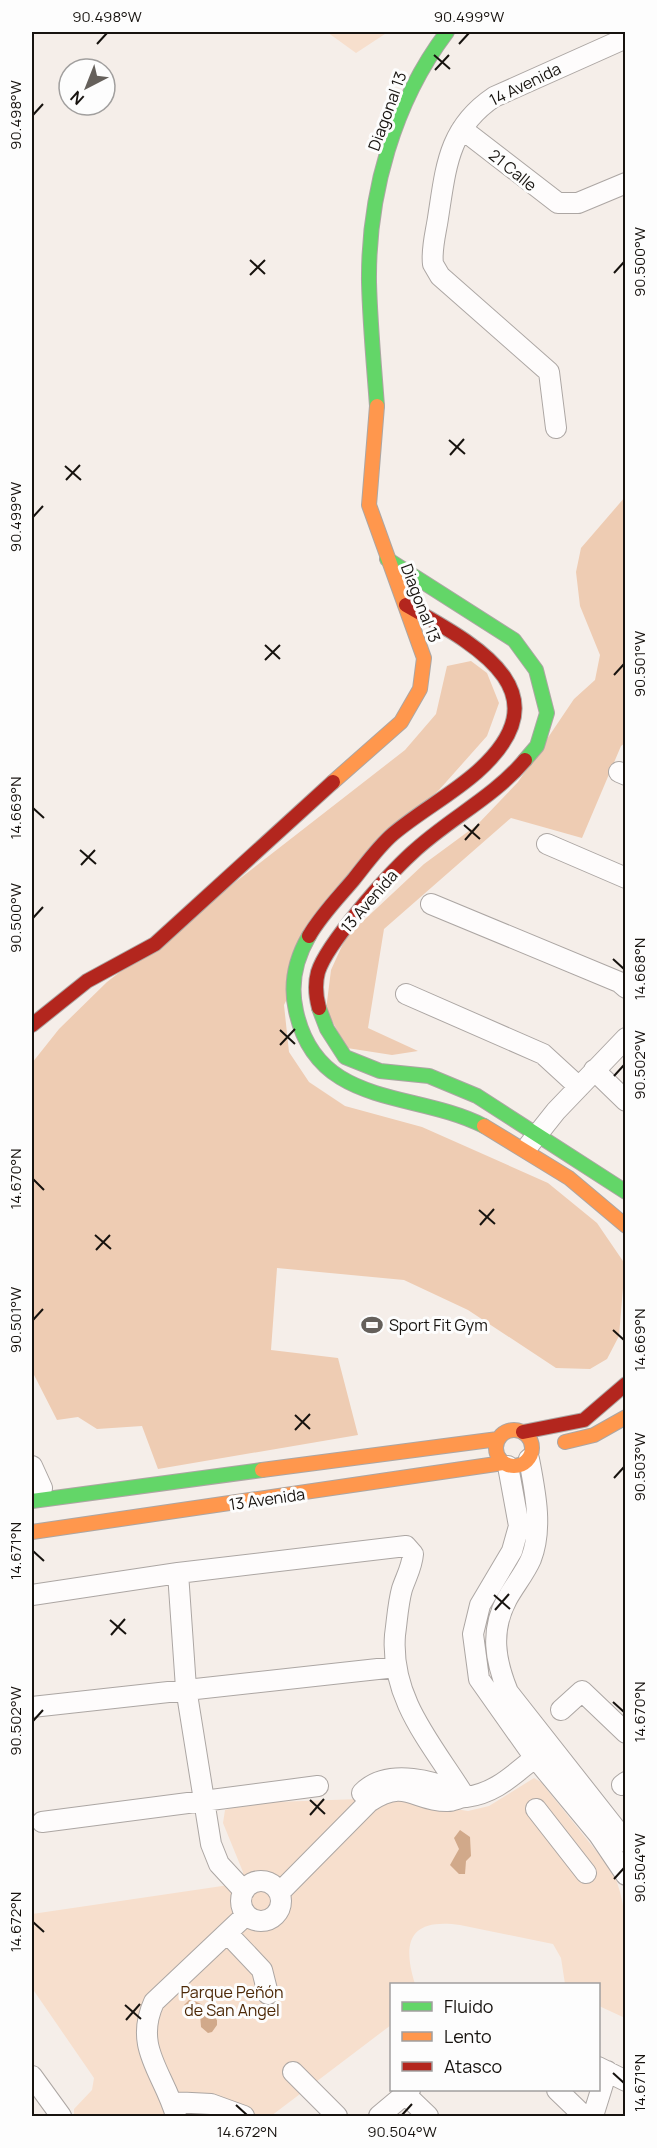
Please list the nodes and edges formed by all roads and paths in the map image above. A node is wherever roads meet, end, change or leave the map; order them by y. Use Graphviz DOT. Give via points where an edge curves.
graph roads {
  1 [pos="447,32"];
  2 [pos="626,38"];
  3 [pos="462,129"];
  4 [pos="626,183"];
  5 [pos="556,428"];
  6 [pos="387,559"];
  7 [pos="406,605"];
  8 [pos="547,844"];
  9 [pos="626,878"];
  10 [pos="431,904"];
  11 [pos="626,988"];
  12 [pos="406,994"];
  13 [pos="32,1025"];
  14 [pos="626,1038"];
  15 [pos="594,1070"];
  16 [pos="579,1087"];
  17 [pos="626,1101"];
  18 [pos="537,1133"];
  19 [pos="525,1151"];
  20 [pos="575,1158"];
  21 [pos="564,1177"];
  22 [pos="626,1192"];
  23 [pos="626,1226"];
  24 [pos="626,1384"];
  25 [pos="626,1417"];
  26 [pos="523,1432"];
  27 [pos="498,1439"];
  28 [pos="539,1451"];
  29 [pos="506,1464"];
  30 [pos="32,1466"];
  31 [pos="152,1484"];
  32 [pos="35,1493"];
  33 [pos="32,1532"];
  34 [pos="182,1573"];
  35 [pos="32,1595"];
  36 [pos="396,1667"];
  37 [pos="194,1688"];
  38 [pos="32,1707"];
  39 [pos="561,1710"];
  40 [pos="626,1732"];
  41 [pos="551,1746"];
  42 [pos="535,1758"];
  43 [pos="318,1786"];
  44 [pos="465,1797"];
  45 [pos="210,1798"];
  46 [pos="536,1809"];
  47 [pos="42,1822"];
  48 [pos="606,1830"];
  49 [pos="626,1842"];
  50 [pos="570,1853"];
  51 [pos="586,1873"];
  52 [pos="626,1875"];
  53 [pos="262,1887"];
  54 [pos="246,1915"];
  55 [pos="227,1933"];
  56 [pos="268,1994"];
  57 [pos="603,2069"];
  58 [pos="293,2072"];
  59 [pos="32,2076"];
  60 [pos="626,2081"];
  61 [pos="407,2091"];
  62 [pos="558,2091"];
  63 [pos="598,2091"];
  64 [pos="174,2109"];
  65 [pos="61,2116"];
  66 [pos="244,2116"];
  67 [pos="338,2116"];
  68 [pos="379,2116"];
  69 [pos="428,2116"];
  70 [pos="584,2116"];
  71 [pos="593,2116"];
  1 -- 6 [label="street, Diagonal 13" via="409,91 390,142 374,218 369,281 378,419 369,505"];
  2 -- 3 [label="street, 14 Avenida" via="494,97"];
  3 -- 4 [label="street, 21 Calle" via="550,200 567,205"];
  3 -- 5 [label="street, 14 Avenida" via="447,160 433,264 440,276 549,372"];
  6 -- 7 [label="street, Diagonal 13"];
  6 -- 18 [label="street, 13 Avenida" via="514,640 536,670 547,713 537,746 507,781 412,853 333,942 318,972 316,998 327,1029 345,1057 380,1071 429,1076 477,1096"];
  7 -- 13 [label="street, Diagonal 13" via="424,658 420,688 401,722 155,944 87,981"];
  7 -- 19 [label="street, 13 Avenida" via="486,653 510,686 516,709 510,732 484,766 393,834 311,928 294,966 292,1002 305,1041 329,1074 371,1094 460,1114"];
  8 -- 9 [label="street"];
  10 -- 11 [label="street"];
  12 -- 16 [label="street" via="543,1054"];
  14 -- 15 [label="street"];
  15 -- 16 [label="street"];
  15 -- 17 [label="street"];
  16 -- 18 [label="street"];
  18 -- 19 [label="street"];
  18 -- 20 [label="street, 13 Avenida"];
  19 -- 21 [label="street, 13 Avenida"];
  20 -- 21 [label="street"];
  20 -- 22 [label="street, 13 Avenida"];
  21 -- 23 [label="street, 13 Avenida"];
  24 -- 26 [label="street" via="584,1420"];
  25 -- 28 [label="street" via="594,1435"];
  26 -- 27 [label="street" via="511,1430"];
  26 -- 28 [label="street"];
  27 -- 29 [label="street" via="496,1453"];
  27 -- 31 [label="street, 13 Avenida"];
  28 -- 29 [label="street" via="520,1466"];
  28 -- 41 [label="street" via="538,1530 531,1560 506,1601 499,1623 496,1664 508,1692"];
  29 -- 33 [label="street, 13 Avenida"];
  29 -- 42 [label="street" via="519,1526 512,1551 480,1605 473,1634 475,1662 486,1692"];
  30 -- 32 [label="street"];
  31 -- 32 [label="street" via="123,1477"];
  34 -- 35 [label="street"];
  34 -- 36 [label="street" via="406,1546 413,1554 401,1591 395,1636"];
  34 -- 37 [label="street"];
  36 -- 37 [label="street"];
  36 -- 44 [label="street" via="416,1724"];
  37 -- 38 [label="street"];
  37 -- 45 [label="street"];
  39 -- 40 [label="street" via="582,1691"];
  41 -- 42 [label="street"];
  41 -- 48 [label="street"];
  42 -- 44 [label="street" via="491,1792"];
  42 -- 48 [label="street"];
  43 -- 45 [label="street"];
  44 -- 53 [label="street" via="449,1787 386,1778 366,1788"];
  45 -- 47 [label="street"];
  45 -- 53 [label="street" via="229,1859"];
  46 -- 50 [label="street"];
  48 -- 49 [label="street"];
  48 -- 50 [label="street"];
  48 -- 52 [label="street"];
  50 -- 51 [label="street"];
  53 -- 54 [label="street" via="242,1908"];
  53 -- 54 [label="street" via="282,1904 277,1914 268,1921 256,1921"];
  54 -- 55 [label="street"];
  55 -- 56 [label="street" via="262,1970"];
  55 -- 64 [label="street" via="154,2002 146,2020 152,2059"];
  57 -- 60 [label="street"];
  58 -- 67 [label="street"];
  59 -- 65 [label="street"];
  61 -- 68 [label="street"];
  61 -- 69 [label="street"];
  62 -- 70 [label="street"];
  63 -- 71 [label="street"];
  64 -- 66 [label="street" via="211,2104"];
}
